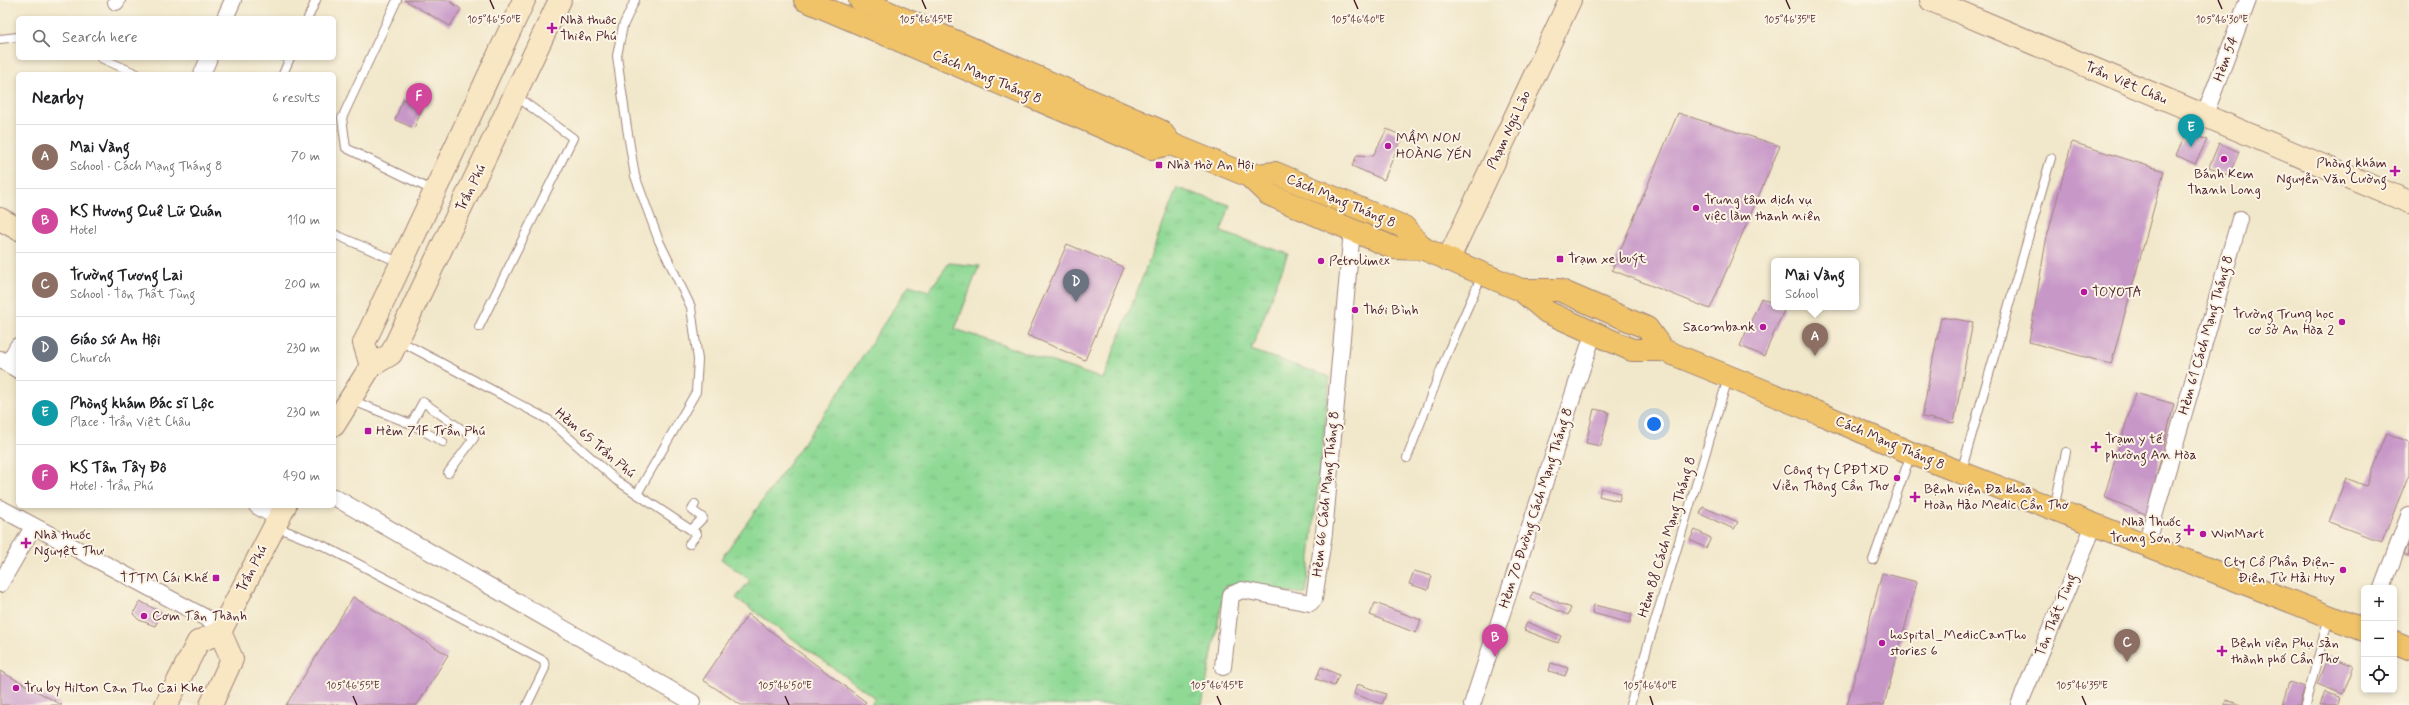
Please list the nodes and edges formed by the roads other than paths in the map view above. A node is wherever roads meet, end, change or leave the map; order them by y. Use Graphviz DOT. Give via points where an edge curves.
graph roads {
  1 [pos="233,0"];
  2 [pos="316,0"];
  3 [pos="397,0"];
  4 [pos="524,0"];
  5 [pos="560,0"];
  6 [pos="635,0"];
  7 [pos="805,0"];
  8 [pos="1570,0"];
  9 [pos="1931,0"];
  10 [pos="2248,0"];
  11 [pos="874,3"];
  12 [pos="1959,5"];
  13 [pos="227,16"];
  14 [pos="309,16"];
  15 [pos="16,38"];
  16 [pos="0,39"];
  17 [pos="106,60"];
  18 [pos="208,60"];
  19 [pos="289,60"];
  20 [pos="132,72"];
  21 [pos="203,72"];
  22 [pos="284,72"];
  23 [pos="516,96"];
  24 [pos="2204,117"];
  25 [pos="1171,144"];
  26 [pos="2051,158"];
  27 [pos="1249,176"];
  28 [pos="436,192"];
  29 [pos="2409,202"];
  30 [pos="0,219"];
  31 [pos="2240,219"];
  32 [pos="16,228"];
  33 [pos="1352,230"];
  34 [pos="336,235"];
  35 [pos="1424,250"];
  36 [pos="1448,260"];
  37 [pos="402,264"];
  38 [pos="1482,275"];
  39 [pos="1521,290"];
  40 [pos="478,327"];
  41 [pos="1593,334"];
  42 [pos="397,340"];
  43 [pos="16,350"];
  44 [pos="1664,350"];
  45 [pos="9,364"];
  46 [pos="371,366"];
  47 [pos="1728,376"];
  48 [pos="340,411"];
  49 [pos="411,424"];
  50 [pos="443,442"];
  51 [pos="2066,452"];
  52 [pos="1911,453"];
  53 [pos="1407,458"];
  54 [pos="1961,472"];
  55 [pos="448,473"];
  56 [pos="637,494"];
  57 [pos="336,498"];
  58 [pos="696,504"];
  59 [pos="0,508"];
  60 [pos="261,508"];
  61 [pos="2054,509"];
  62 [pos="2409,516"];
  63 [pos="279,517"];
  64 [pos="2094,525"];
  65 [pos="33,527"];
  66 [pos="691,530"];
  67 [pos="689,544"];
  68 [pos="2146,544"];
  69 [pos="1873,560"];
  70 [pos="0,584"];
  71 [pos="2383,585"];
  72 [pos="2329,616"];
  73 [pos="2361,629"];
  74 [pos="222,630"];
  75 [pos="2397,643"];
  76 [pos="2409,648"];
  77 [pos="1223,668"];
  78 [pos="692,702"];
  79 [pos="166,705"];
  80 [pos="211,705"];
  81 [pos="527,705"];
  82 [pos="1472,705"];
  83 [pos="1630,705"];
  84 [pos="2019,705"];
  85 [pos="2305,705"];
  1 -- 13 [label="street"];
  2 -- 14 [label="lane"];
  3 -- 28 [label="lane" via="342,118 346,148"];
  4 -- 28 [label="street, Trần Phú"];
  5 -- 23 [label="street, Trần Phú"];
  6 -- 56 [label="lane" via="623,26 617,56 635,176 659,241 691,307 698,360 696,392"];
  7 -- 25 [label="highway, Cách Mạng Tháng 8" via="1151,148"];
  8 -- 36 [label="street, Phạm Ngũ Lão"];
  9 -- 12 [label="street, Trần Việt Châu"];
  10 -- 24 [label="street, Hèm 54"];
  11 -- 25 [label="highway, Cách Mạng Tháng 8" via="1161,131"];
  12 -- 24 [label="street, Trần Việt Châu"];
  15 -- 16 [label="lane"];
  17 -- 20 [label="lane"];
  18 -- 21 [label="street"];
  19 -- 22 [label="lane"];
  23 -- 40 [label="lane" via="573,138"];
  23 -- 42 [label="street, Trần Phú"];
  24 -- 29 [label="street, Trần Việt Châu"];
  25 -- 27 [label="highway, Cách Mạng Tháng 8"];
  26 -- 54 [label="lane"];
  27 -- 33 [label="highway, Cách Mạng Tháng 8" via="1268,194"];
  27 -- 35 [label="highway, Cách Mạng Tháng 8" via="1275,173 1404,227"];
  28 -- 37 [label="street, Trần Phú"];
  30 -- 32 [label="street"];
  31 -- 68 [label="street, Hẻm 61 Cách Mạng Tháng 8"];
  33 -- 35 [label="highway, Cách Mạng Tháng 8" via="1394,248"];
  33 -- 77 [label="street, Hẻm 66 Cách Mạng Tháng 8" via="1324,533 1314,599 1310,603 1242,590 1231,594"];
  34 -- 37 [label="lane"];
  35 -- 36 [label="highway, Cách Mạng Tháng 8"];
  36 -- 38 [label="highway, Cách Mạng Tháng 8"];
  37 -- 46 [label="street, Trần Phú" via="364,343"];
  38 -- 39 [label="highway, Cách Mạng Tháng 8"];
  38 -- 53 [label="lane" via="1447,354"];
  39 -- 41 [label="highway, Cách Mạng Tháng 8" via="1547,312"];
  39 -- 44 [label="highway, Cách Mạng Tháng 8" via="1559,290 1647,328"];
  41 -- 44 [label="highway, Cách Mạng Tháng 8" via="1632,350"];
  41 -- 82 [label="street, Hẻm 70 Đường Cách Mạng Tháng 8"];
  42 -- 46 [label="street, Trần Phú" via="391,354"];
  42 -- 56 [label="lane, Hẻm 65 Trần Phú" via="549,420 616,480"];
  43 -- 45 [label="street"];
  44 -- 47 [label="highway, Cách Mạng Tháng 8"];
  46 -- 48 [label="street, Trần Phú"];
  47 -- 52 [label="highway, Cách Mạng Tháng 8"];
  47 -- 83 [label="lane, Hẻm 88 Cách Mạng Tháng 8"];
  48 -- 49 [label="lane"];
  49 -- 50 [label="lane"];
  49 -- 55 [label="lane" via="423,402 474,438"];
  51 -- 61 [label="lane"];
  52 -- 54 [label="highway, Cách Mạng Tháng 8"];
  52 -- 69 [label="lane"];
  54 -- 61 [label="highway, Cách Mạng Tháng 8"];
  56 -- 66 [label="lane, Hẻm 65 Trần Phú"];
  57 -- 78 [label="street"];
  58 -- 66 [label="lane" via="692,510 703,518"];
  59 -- 65 [label="street"];
  60 -- 63 [label="street"];
  61 -- 64 [label="highway, Cách Mạng Tháng 8"];
  62 -- 71 [label="street"];
  63 -- 74 [label="street, Trần Phú"];
  63 -- 81 [label="lane" via="324,546 544,661 545,668"];
  64 -- 68 [label="highway, Cách Mạng Tháng 8"];
  64 -- 84 [label="street, Tôn Thất Tùng"];
  65 -- 70 [label="street"];
  65 -- 74 [label="street"];
  66 -- 67 [label="lane" via="696,534"];
  68 -- 72 [label="highway, Cách Mạng Tháng 8"];
  72 -- 73 [label="highway, Cách Mạng Tháng 8"];
  72 -- 85 [label="lane"];
  74 -- 79 [label="street" via="198,642"];
  74 -- 80 [label="street" via="232,659"];
  75 -- 76 [label="highway"];
}
